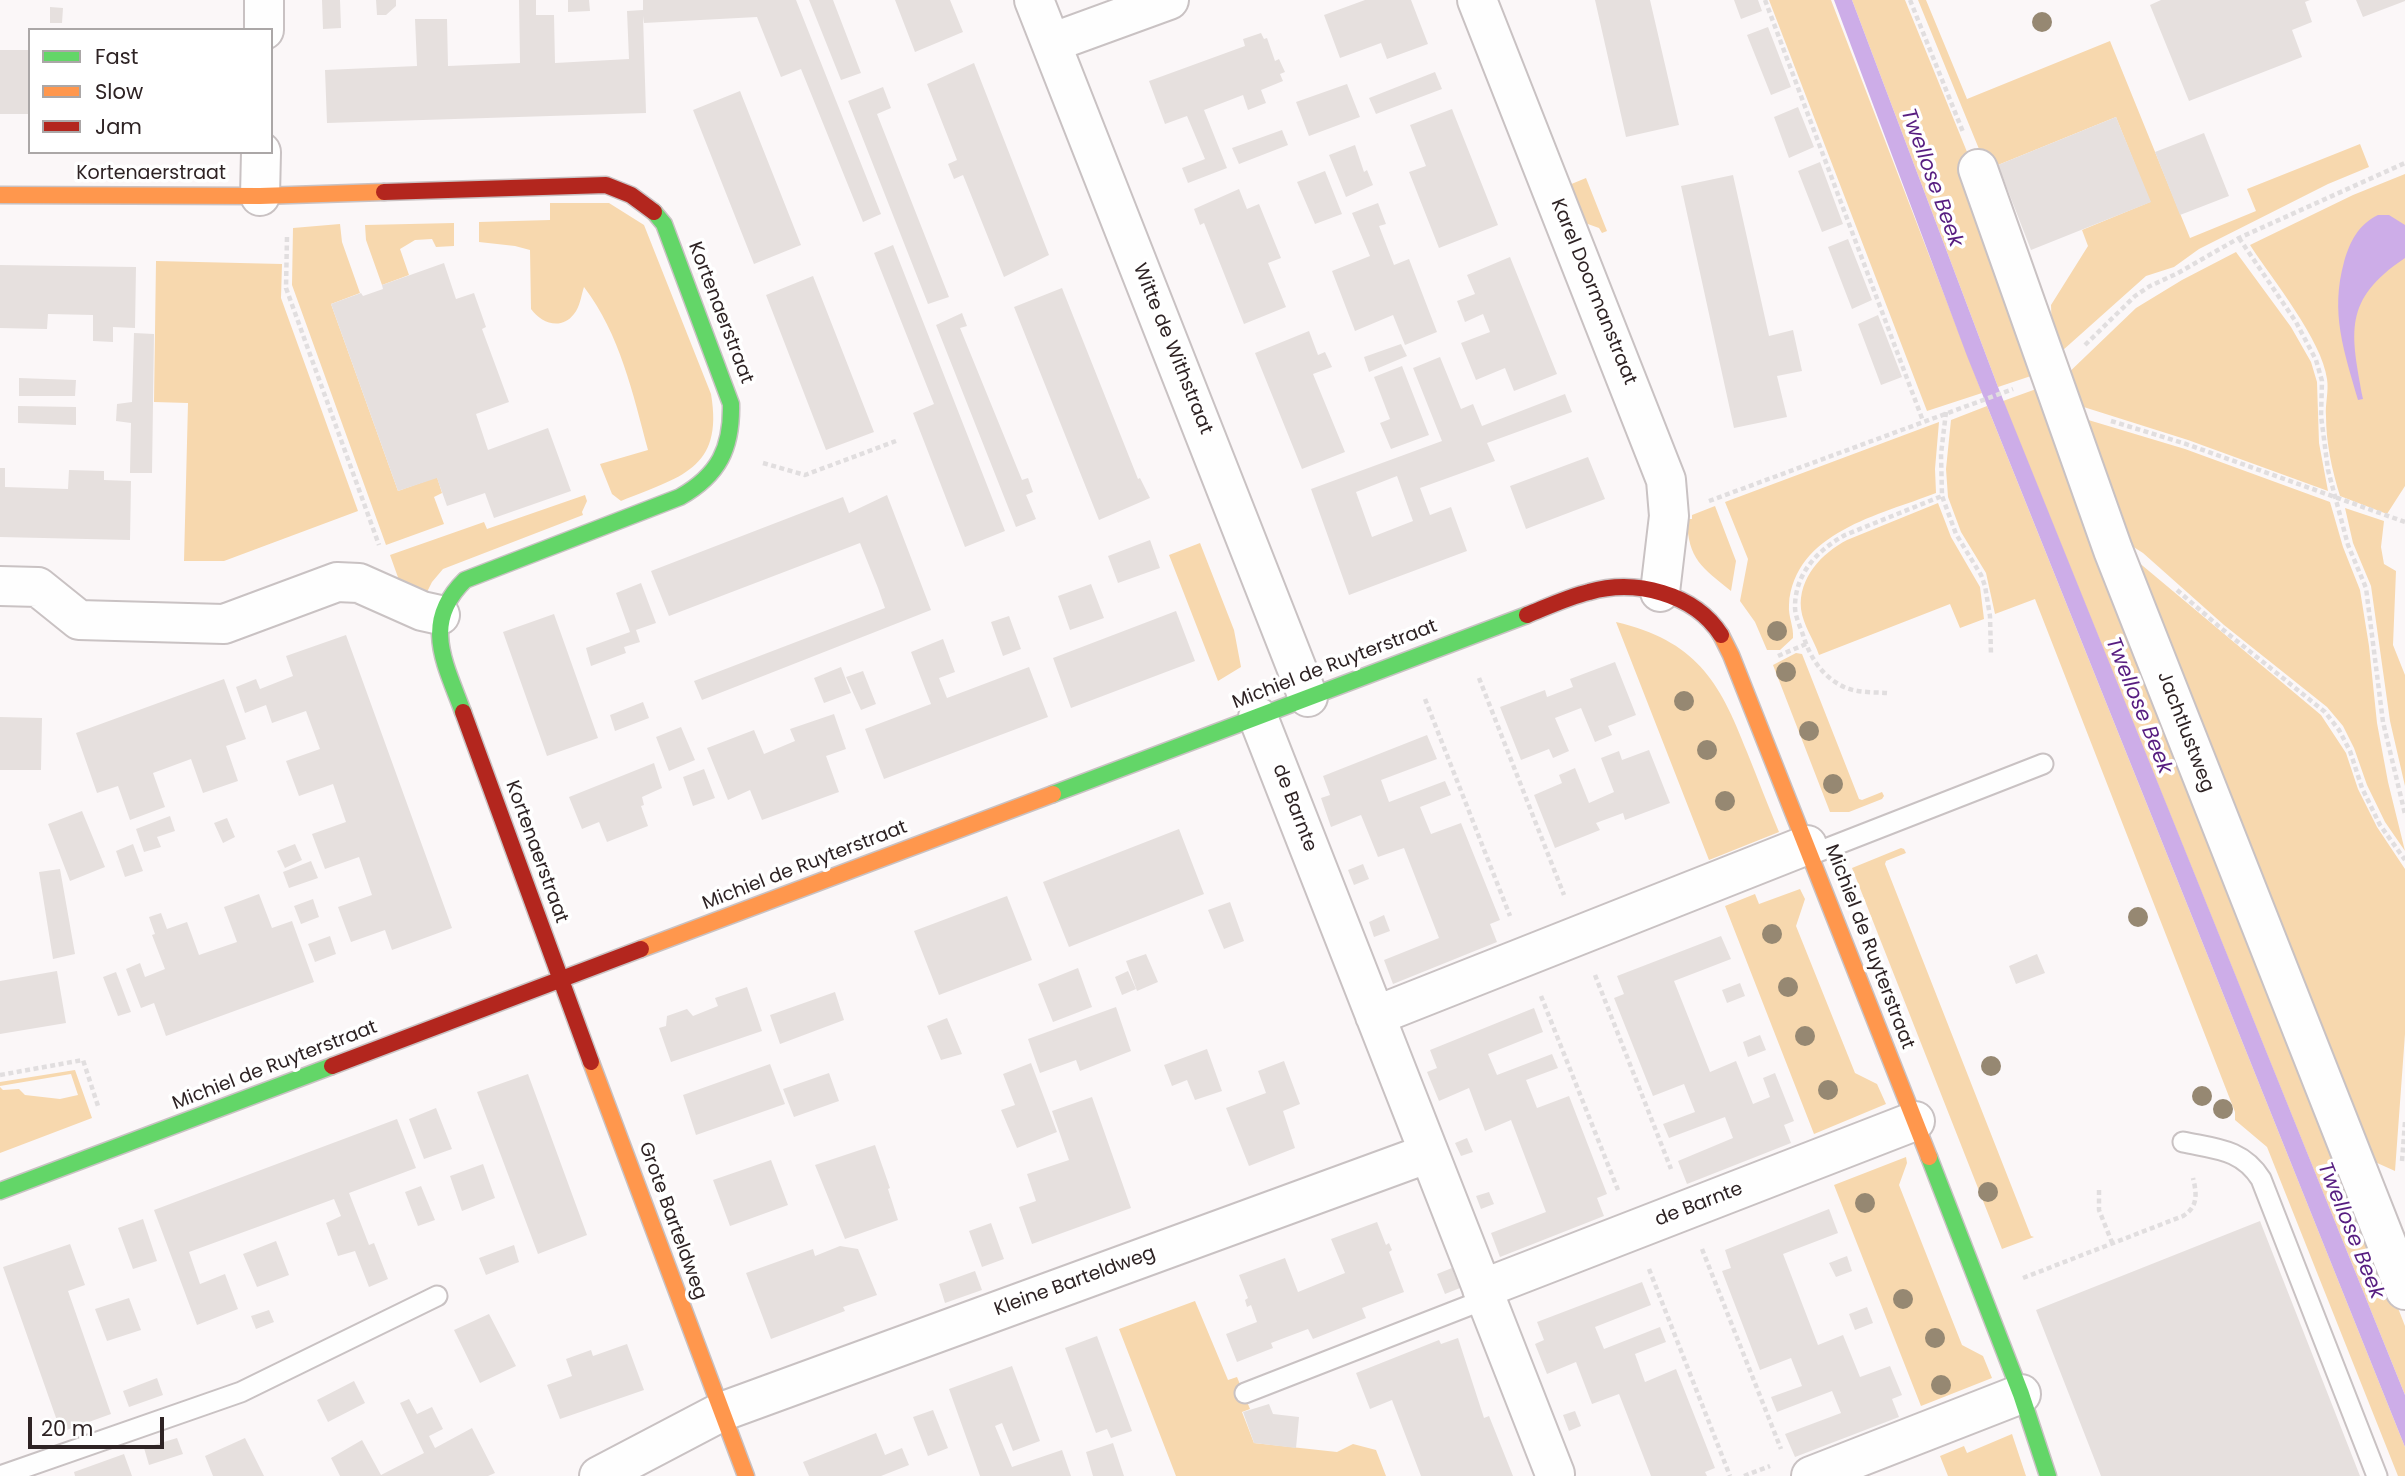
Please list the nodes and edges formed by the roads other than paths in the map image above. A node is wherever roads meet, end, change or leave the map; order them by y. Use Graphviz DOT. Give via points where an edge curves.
graph roads {
  1 [pos="264,0"];
  2 [pos="1034,0"];
  3 [pos="1169,0"];
  4 [pos="1477,0"];
  5 [pos="264,28"];
  6 [pos="1051,43"];
  7 [pos="262,154"];
  8 [pos="1978,169"];
  9 [pos="0,195"];
  10 [pos="274,195"];
  11 [pos="0,586"];
  12 [pos="1660,592"];
  13 [pos="440,615"];
  14 [pos="1308,697"];
  15 [pos="1258,717"];
  16 [pos="2043,765"];
  17 [pos="1808,850"];
  18 [pos="560,981"];
  19 [pos="1375,1016"];
  20 [pos="1915,1121"];
  21 [pos="2183,1142"];
  22 [pos="1429,1153"];
  23 [pos="0,1191"];
  24 [pos="2405,1290"];
  25 [pos="1484,1294"];
  26 [pos="437,1296"];
  27 [pos="1245,1393"];
  28 [pos="2021,1394"];
  29 [pos="721,1412"];
  30 [pos="1798,1468"];
  31 [pos="1555,1474"];
  32 [pos="0,1476"];
  33 [pos="599,1476"];
  34 [pos="746,1476"];
  35 [pos="2048,1476"];
  36 [pos="2377,1476"];
  1 -- 5 [label="street"];
  2 -- 6 [label="street, Witte de Withstraat"];
  3 -- 6 [label="street"];
  4 -- 12 [label="street, Karel Doormanstraat" via="1666,480 1669,516"];
  6 -- 14 [label="street, Witte de Withstraat"];
  7 -- 10 [label="street"];
  8 -- 24 [label="street, Jachtlustweg" via="2045,388"];
  9 -- 10 [label="street, Kortenaerstraat"];
  10 -- 13 [label="street, Kortenaerstraat" via="606,185 646,204 664,224 727,390 733,420 726,453 695,490 465,580"];
  11 -- 13 [label="street" via="38,587 79,620 224,624 337,582 359,583"];
  12 -- 14 [label="street, Michiel de Ruyterstraat" via="1611,586 1588,592"];
  12 -- 17 [label="street, Michiel de Ruyterstraat" via="1683,601 1720,633"];
  13 -- 18 [label="street, Kortenaerstraat" via="443,657"];
  14 -- 15 [label="street, Michiel de Ruyterstraat"];
  15 -- 18 [label="street, Michiel de Ruyterstraat"];
  15 -- 19 [label="street, de Barnte"];
  16 -- 17 [label="lane"];
  17 -- 19 [label="street"];
  17 -- 20 [label="street, Michiel de Ruyterstraat"];
  18 -- 23 [label="street, Michiel de Ruyterstraat"];
  18 -- 29 [label="street, Grote Barteldweg"];
  19 -- 22 [label="street, de Barnte"];
  20 -- 25 [label="street, de Barnte" via="1634,1230"];
  20 -- 28 [label="street, Michiel de Ruyterstraat"];
  21 -- 36 [label="lane" via="2238,1156 2262,1180"];
  22 -- 25 [label="street, de Barnte"];
  22 -- 29 [label="street, Kleine Barteldweg"];
  25 -- 27 [label="lane"];
  25 -- 31 [label="street, de Barnte"];
  26 -- 32 [label="lane" via="241,1392"];
  28 -- 30 [label="street"];
  28 -- 35 [label="street, Michiel de Ruyterstraat"];
  29 -- 33 [label="street, Kleine Barteldweg"];
  29 -- 34 [label="street, Grote Barteldweg"];
}
